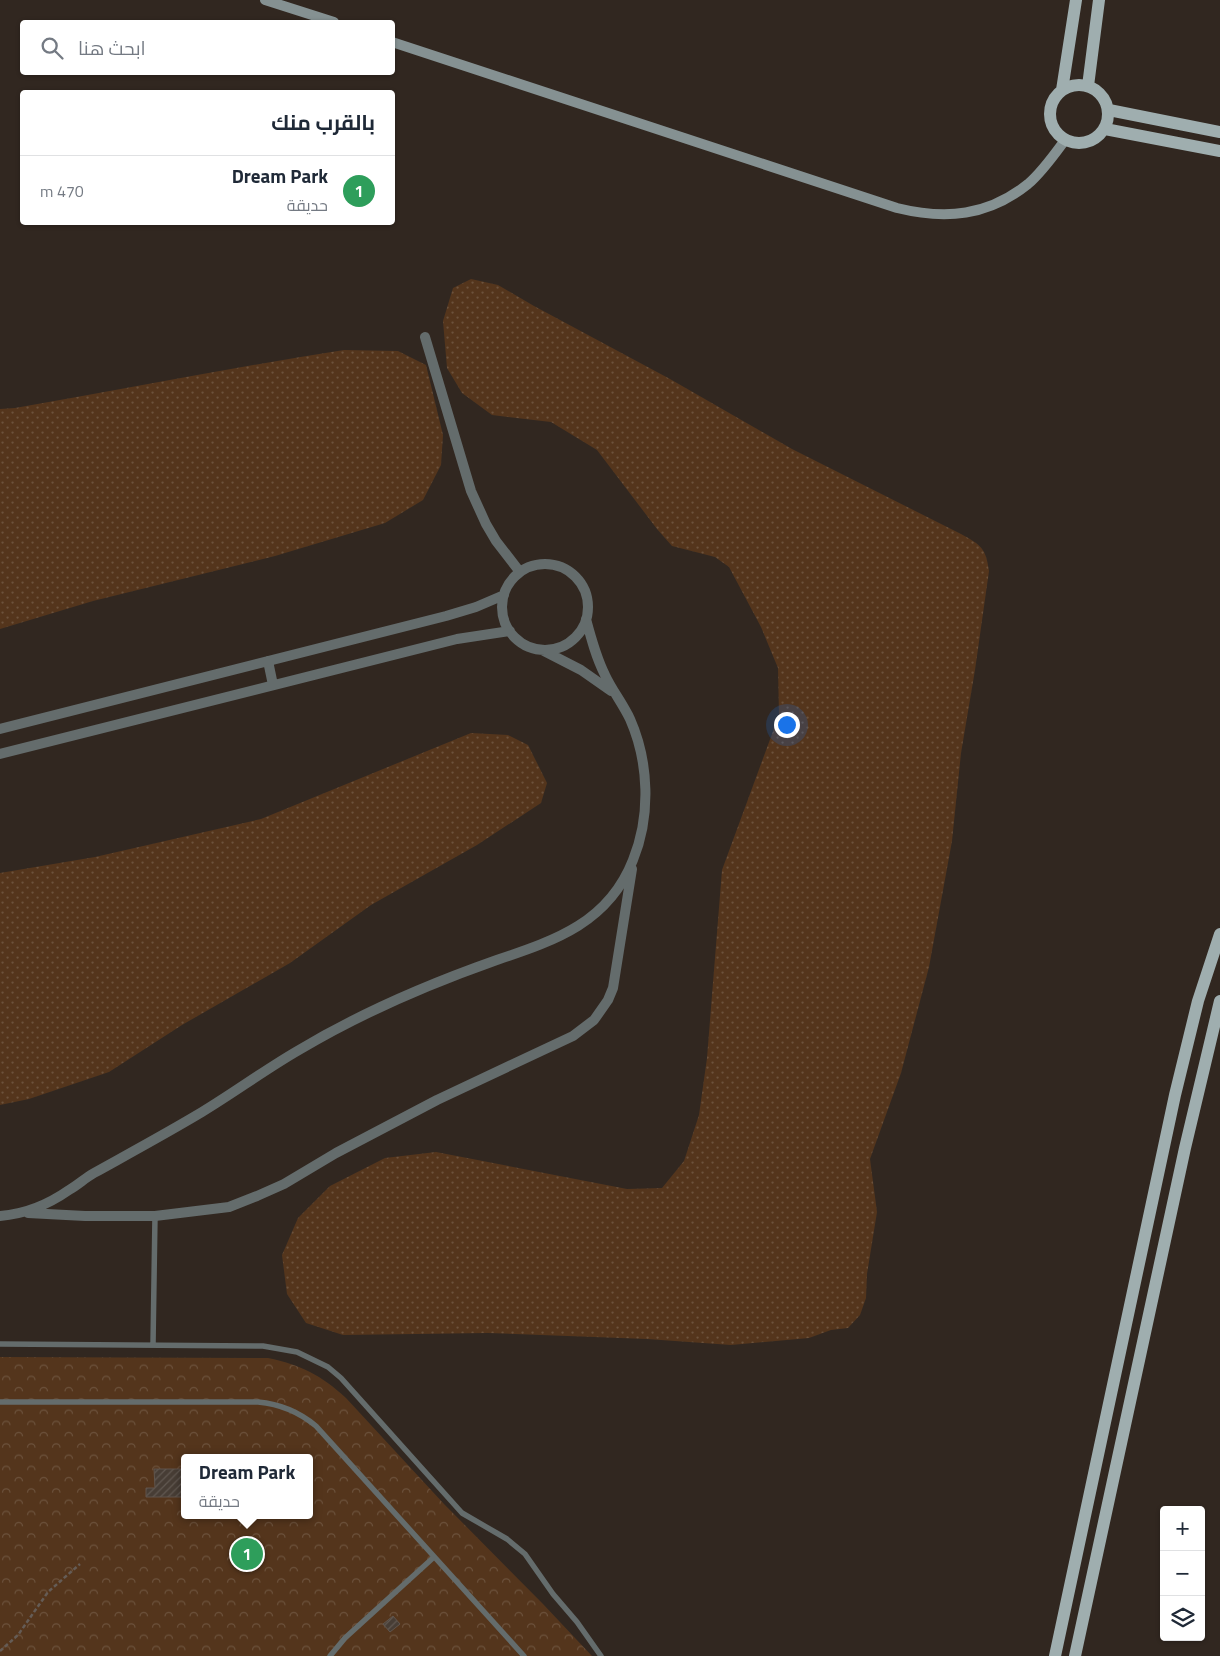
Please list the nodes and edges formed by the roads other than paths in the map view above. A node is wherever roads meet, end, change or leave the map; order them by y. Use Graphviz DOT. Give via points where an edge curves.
graph roads {
  1 [pos="265,0"];
  2 [pos="1076,0"];
  3 [pos="1099,0"];
  4 [pos="328,20"];
  5 [pos="395,43"];
  6 [pos="1088,86"];
  7 [pos="1062,90"];
  8 [pos="1109,110"];
  9 [pos="1105,129"];
  10 [pos="1220,132"];
  11 [pos="1065,140"];
  12 [pos="1220,150"];
  13 [pos="425,337"];
  14 [pos="520,572"];
  15 [pos="504,595"];
  16 [pos="586,619"];
  17 [pos="510,632"];
  18 [pos="542,650"];
  19 [pos="268,662"];
  20 [pos="273,686"];
  21 [pos="616,694"];
  22 [pos="0,729"];
  23 [pos="0,754"];
  24 [pos="633,862"];
  25 [pos="1220,934"];
  26 [pos="1220,1001"];
  27 [pos="22,1212"];
  28 [pos="0,1216"];
  29 [pos="155,1216"];
  30 [pos="0,1344"];
  31 [pos="153,1345"];
  32 [pos="0,1402"];
  33 [pos="434,1556"];
  34 [pos="330,1656"];
  35 [pos="524,1656"];
  36 [pos="601,1656"];
  37 [pos="1055,1656"];
  38 [pos="1075,1656"];
  1 -- 4 [label="street"];
  2 -- 7 [label="main road"];
  3 -- 6 [label="main road"];
  5 -- 11 [label="street" via="920,214 966,213 1010,196 1029,183"];
  6 -- 7 [label="main road" via="1075,85"];
  6 -- 8 [label="main road" via="1100,92"];
  7 -- 11 [label="main road" via="1053,101 1050,116 1054,130"];
  8 -- 9 [label="main road"];
  8 -- 10 [label="main road"];
  9 -- 11 [label="main road" via="1087,142"];
  9 -- 12 [label="main road"];
  13 -- 14 [label="street" via="471,491 486,524"];
  14 -- 15 [label="street"];
  14 -- 16 [label="street" via="538,564 566,569 585,590"];
  15 -- 17 [label="street" via="503,614"];
  15 -- 19 [label="street" via="462,612"];
  16 -- 18 [label="street" via="570,642"];
  16 -- 21 [label="street" via="597,658"];
  17 -- 18 [label="street" via="524,644"];
  17 -- 20 [label="street" via="457,639"];
  18 -- 21 [label="street" via="581,670"];
  19 -- 20 [label="street"];
  19 -- 22 [label="street"];
  20 -- 23 [label="street"];
  21 -- 24 [label="street" via="636,734 644,768 644,818"];
  24 -- 27 [label="street" via="608,901 571,931 440,980 368,1012 300,1049 60,1196"];
  24 -- 29 [label="street" via="613,988 602,1010 584,1029 386,1125 284,1184 257,1196 228,1207"];
  25 -- 37 [label="main road" via="1198,1001 1175,1095"];
  26 -- 38 [label="main road"];
  27 -- 28 [label="street"];
  27 -- 29 [label="street" via="94,1217"];
  29 -- 31 [label="lane"];
  30 -- 31 [label="lane"];
  31 -- 36 [label="lane" via="263,1346 297,1352 328,1367 353,1390 462,1513 507,1539 525,1554"];
  32 -- 33 [label="lane" via="258,1402 283,1406 316,1426"];
  33 -- 34 [label="lane" via="345,1638"];
  33 -- 35 [label="lane"];
}
